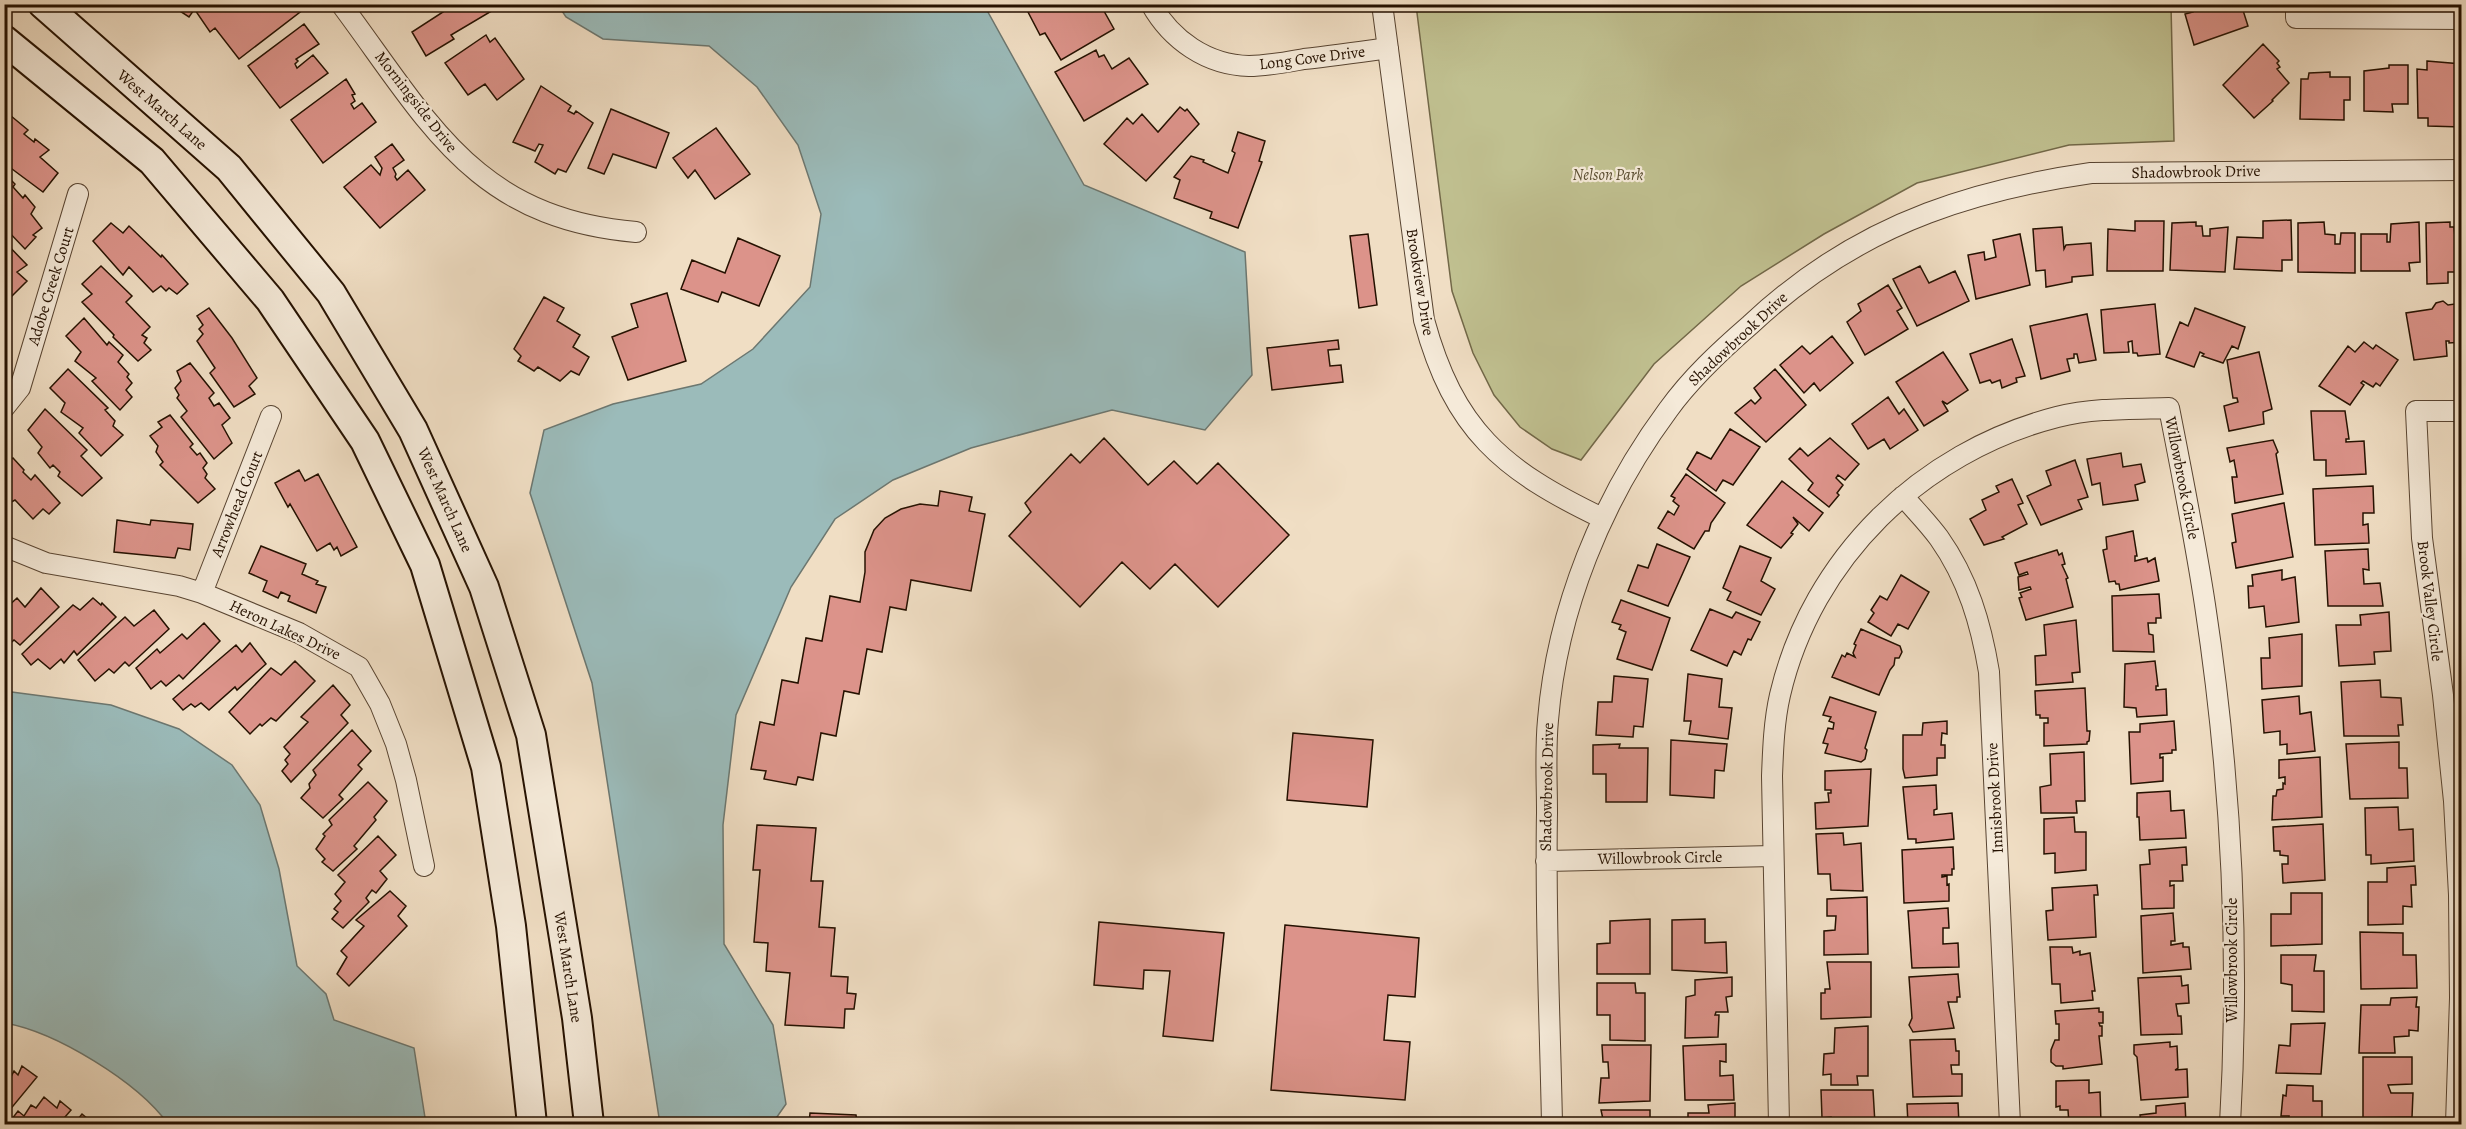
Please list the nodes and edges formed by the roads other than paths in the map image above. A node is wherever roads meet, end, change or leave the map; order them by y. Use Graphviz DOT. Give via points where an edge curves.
graph roads {
  1 [pos="43,4"];
  2 [pos="342,4"];
  3 [pos="1151,4"];
  4 [pos="1382,4"];
  5 [pos="2296,4"];
  6 [pos="2462,19"];
  7 [pos="4,40"];
  8 [pos="1388,48"];
  9 [pos="2462,170"];
  10 [pos="78,194"];
  11 [pos="636,232"];
  12 [pos="4,408"];
  13 [pos="2462,411"];
  14 [pos="272,416"];
  15 [pos="1903,495"];
  16 [pos="1602,518"];
  17 [pos="4,546"];
  18 [pos="202,592"];
  19 [pos="1773,856"];
  20 [pos="1546,861"];
  21 [pos="424,866"];
  22 [pos="532,1125"];
  23 [pos="589,1125"];
  24 [pos="1552,1125"];
  25 [pos="1779,1125"];
  26 [pos="2010,1125"];
  27 [pos="2230,1125"];
  28 [pos="2456,1125"];
  1 -- 23 [label="main road, West March Lane" via="229,168 331,293 413,430 484,587 531,735 577,1018"];
  2 -- 11 [label="street, Morningside Drive" via="435,130 473,170 502,191 566,221"];
  3 -- 8 [label="street, Long Cove Drive" via="1181,42 1224,62 1249,66"];
  4 -- 8 [label="street, Brookview Drive"];
  5 -- 6 [label="street" via="2296,18"];
  7 -- 22 [label="main road" via="152,161 270,300 365,441 426,565 486,767 511,926"];
  8 -- 16 [label="street, Brookview Drive" via="1424,320 1444,381 1469,422 1523,476"];
  9 -- 16 [label="street, Shadowbrook Drive" via="2091,173 2036,181 1925,214 1825,265 1780,297 1707,364 1669,408 1634,459"];
  10 -- 12 [label="street, Adobe Creek Court" via="20,387"];
  13 -- 28 [label="street, Brook Valley Circle" via="2416,411 2422,538 2454,801 2460,998"];
  14 -- 18 [label="street, Arrowhead Court"];
  15 -- 19 [label="street, Willowbrook Circle" via="1851,547 1828,579 1793,651 1773,740"];
  15 -- 26 [label="street, Innisbrook Drive" via="1956,565 1980,624 1989,672"];
  15 -- 27 [label="street, Willowbrook Circle" via="1975,447 2014,430 2106,409 2169,408 2205,605 2226,787 2233,970"];
  16 -- 20 [label="street, Shadowbrook Drive" via="1571,603 1557,659 1548,720"];
  17 -- 18 [label="street, Heron Lakes Drive" via="46,563"];
  18 -- 21 [label="street, Heron Lakes Drive" via="299,633 359,668 380,704 396,744"];
  19 -- 20 [label="street, Willowbrook Circle"];
  19 -- 25 [label="street, Willowbrook Circle"];
  20 -- 24 [label="street, Shadowbrook Drive"];
}
